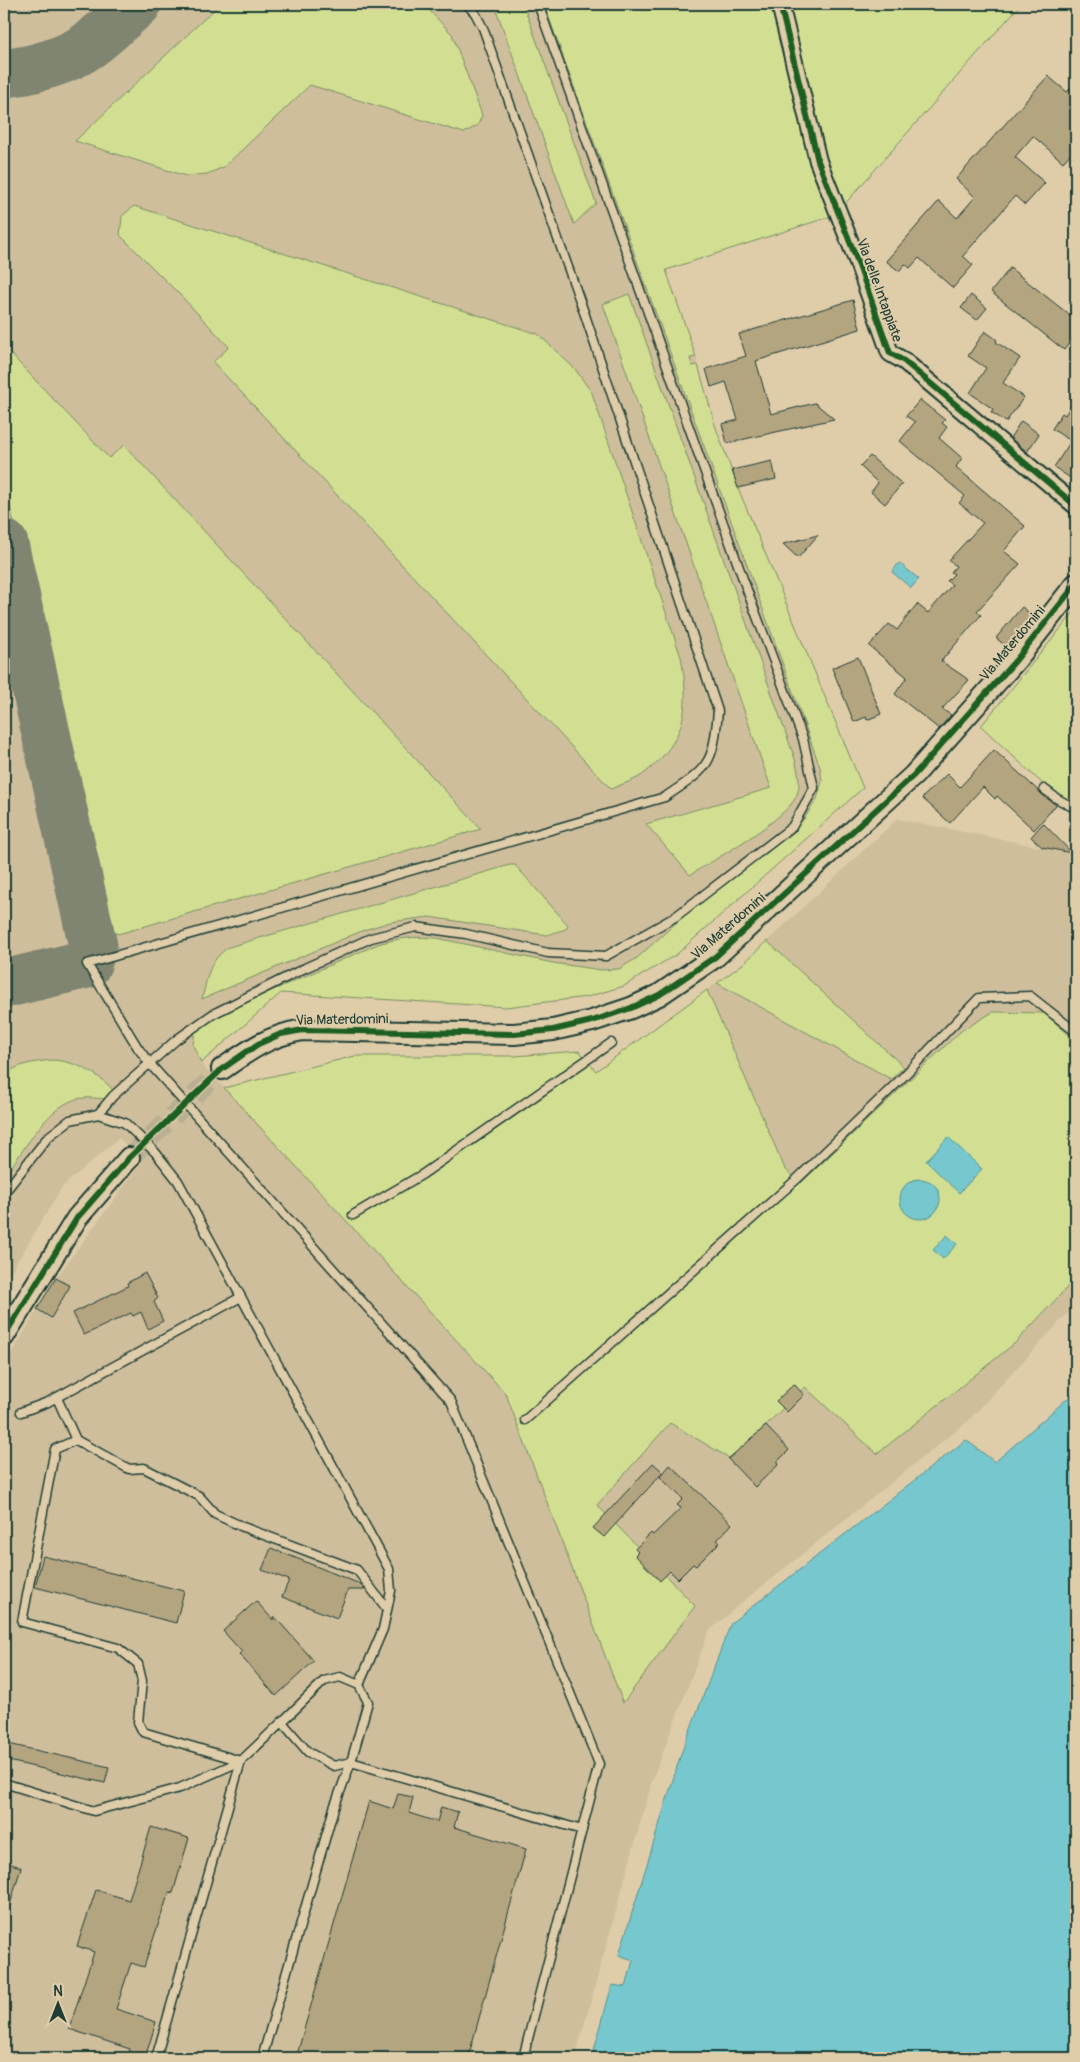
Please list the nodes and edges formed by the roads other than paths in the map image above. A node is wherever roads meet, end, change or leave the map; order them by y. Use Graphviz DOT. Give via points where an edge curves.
graph roads {
  1 [pos="467,4"];
  2 [pos="538,4"];
  3 [pos="780,4"];
  4 [pos="1076,506"];
  5 [pos="1076,584"];
  6 [pos="1044,789"];
  7 [pos="1076,809"];
  8 [pos="1076,1032"];
  9 [pos="611,1043"];
  10 [pos="150,1064"];
  11 [pos="222,1069"];
  12 [pos="98,1114"];
  13 [pos="129,1158"];
  14 [pos="4,1193"];
  15 [pos="353,1216"];
  16 [pos="241,1297"];
  17 [pos="4,1336"];
  18 [pos="57,1398"];
  19 [pos="21,1412"];
  20 [pos="525,1420"];
  21 [pos="76,1440"];
  22 [pos="387,1609"];
  23 [pos="359,1685"];
  24 [pos="282,1722"];
  25 [pos="241,1762"];
  26 [pos="351,1762"];
  27 [pos="4,1782"];
  28 [pos="582,1830"];
  29 [pos="156,2058"];
  30 [pos="262,2058"];
  31 [pos="523,2058"];
  1 -- 10 [label="lane" via="483,28 595,343 718,711 715,744 709,760 696,777 666,797 87,964"];
  2 -- 10 [label="lane" via="803,739 814,788 792,827 675,916 606,956 548,953 466,934 416,927 371,938 213,1014 176,1040"];
  3 -- 4 [label="street, Via delle Intappiate" via="818,161 890,353 904,361"];
  5 -- 11 [label="street, Via Materdomini" via="1016,660 914,775 715,957 659,995 592,1021 514,1034 303,1030 281,1034 258,1044"];
  6 -- 7 [label="lane"];
  8 -- 20 [label="lane" via="1030,996 979,998 797,1179"];
  9 -- 15 [label="lane" via="423,1174"];
  10 -- 12 [label="lane" via="113,1096"];
  10 -- 28 [label="lane" via="451,1401 599,1764"];
  12 -- 14 [label="lane" via="70,1120 48,1137"];
  12 -- 16 [label="lane" via="125,1123 155,1152 178,1181"];
  13 -- 17 [label="street" via="77,1218"];
  16 -- 18 [label="lane"];
  16 -- 22 [label="lane" via="389,1569 391,1591"];
  18 -- 19 [label="lane"];
  18 -- 21 [label="lane"];
  21 -- 22 [label="lane" via="129,1469 144,1468 199,1496 215,1514 243,1527 357,1570"];
  21 -- 25 [label="lane" via="55,1449 22,1622 118,1648 138,1664 142,1682 138,1722 143,1732"];
  22 -- 23 [label="lane" via="383,1629"];
  23 -- 24 [label="lane" via="340,1677 324,1682"];
  23 -- 26 [label="lane" via="368,1702"];
  24 -- 25 [label="lane"];
  24 -- 26 [label="lane" via="308,1752 334,1766"];
  25 -- 27 [label="lane" via="180,1788 94,1811"];
  25 -- 29 [label="lane"];
  26 -- 28 [label="lane"];
  26 -- 30 [label="lane" via="334,1808"];
  28 -- 31 [label="lane"];
}
